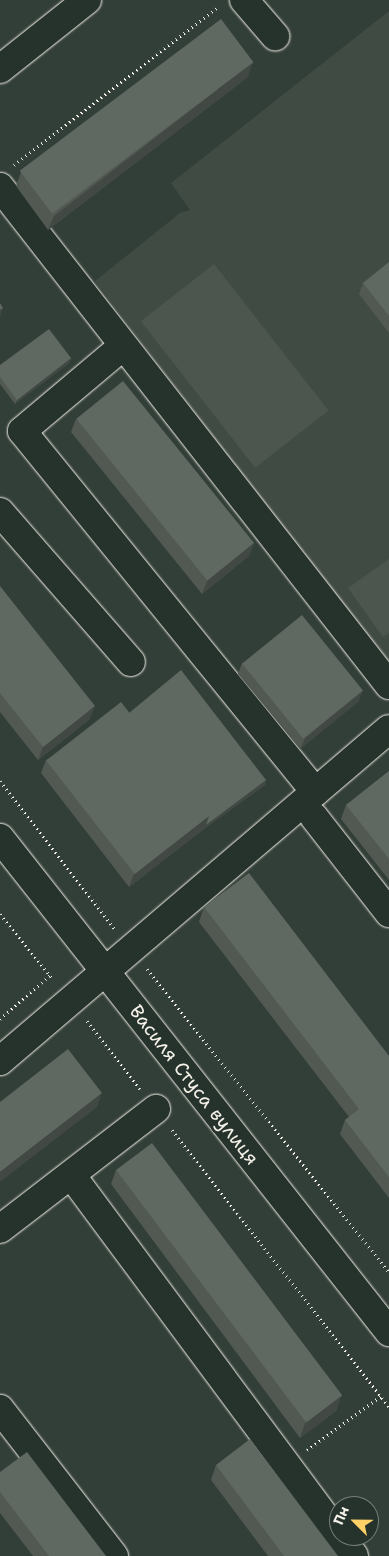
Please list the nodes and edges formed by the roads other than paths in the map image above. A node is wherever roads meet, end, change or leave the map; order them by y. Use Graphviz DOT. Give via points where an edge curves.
graph roads {
  1 [pos="87,0"];
  2 [pos="244,0"];
  3 [pos="275,36"];
  4 [pos="11,52"];
  5 [pos="0,69"];
  6 [pos="4,178"];
  7 [pos="123,346"];
  8 [pos="0,512"];
  9 [pos="130,662"];
  10 [pos="389,685"];
  11 [pos="389,729"];
  12 [pos="314,804"];
  13 [pos="0,838"];
  14 [pos="389,914"];
  15 [pos="104,973"];
  16 [pos="0,1061"];
  17 [pos="156,1109"];
  18 [pos="72,1176"];
  19 [pos="0,1229"];
  20 [pos="389,1332"];
  21 [pos="0,1409"];
  22 [pos="114,1556"];
  23 [pos="354,1556"];
  1 -- 4 [label="street"];
  2 -- 3 [label="street"];
  4 -- 5 [label="street"];
  6 -- 7 [label="street"];
  7 -- 10 [label="street"];
  7 -- 12 [label="street" via="22,431"];
  8 -- 9 [label="street"];
  11 -- 12 [label="street"];
  12 -- 14 [label="street"];
  12 -- 15 [label="street"];
  13 -- 15 [label="street, Василя Стуса вулиця"];
  15 -- 16 [label="street"];
  15 -- 20 [label="street, Василя Стуса вулиця"];
  17 -- 18 [label="street"];
  18 -- 19 [label="street"];
  18 -- 23 [label="street"];
  21 -- 22 [label="street"];
}
